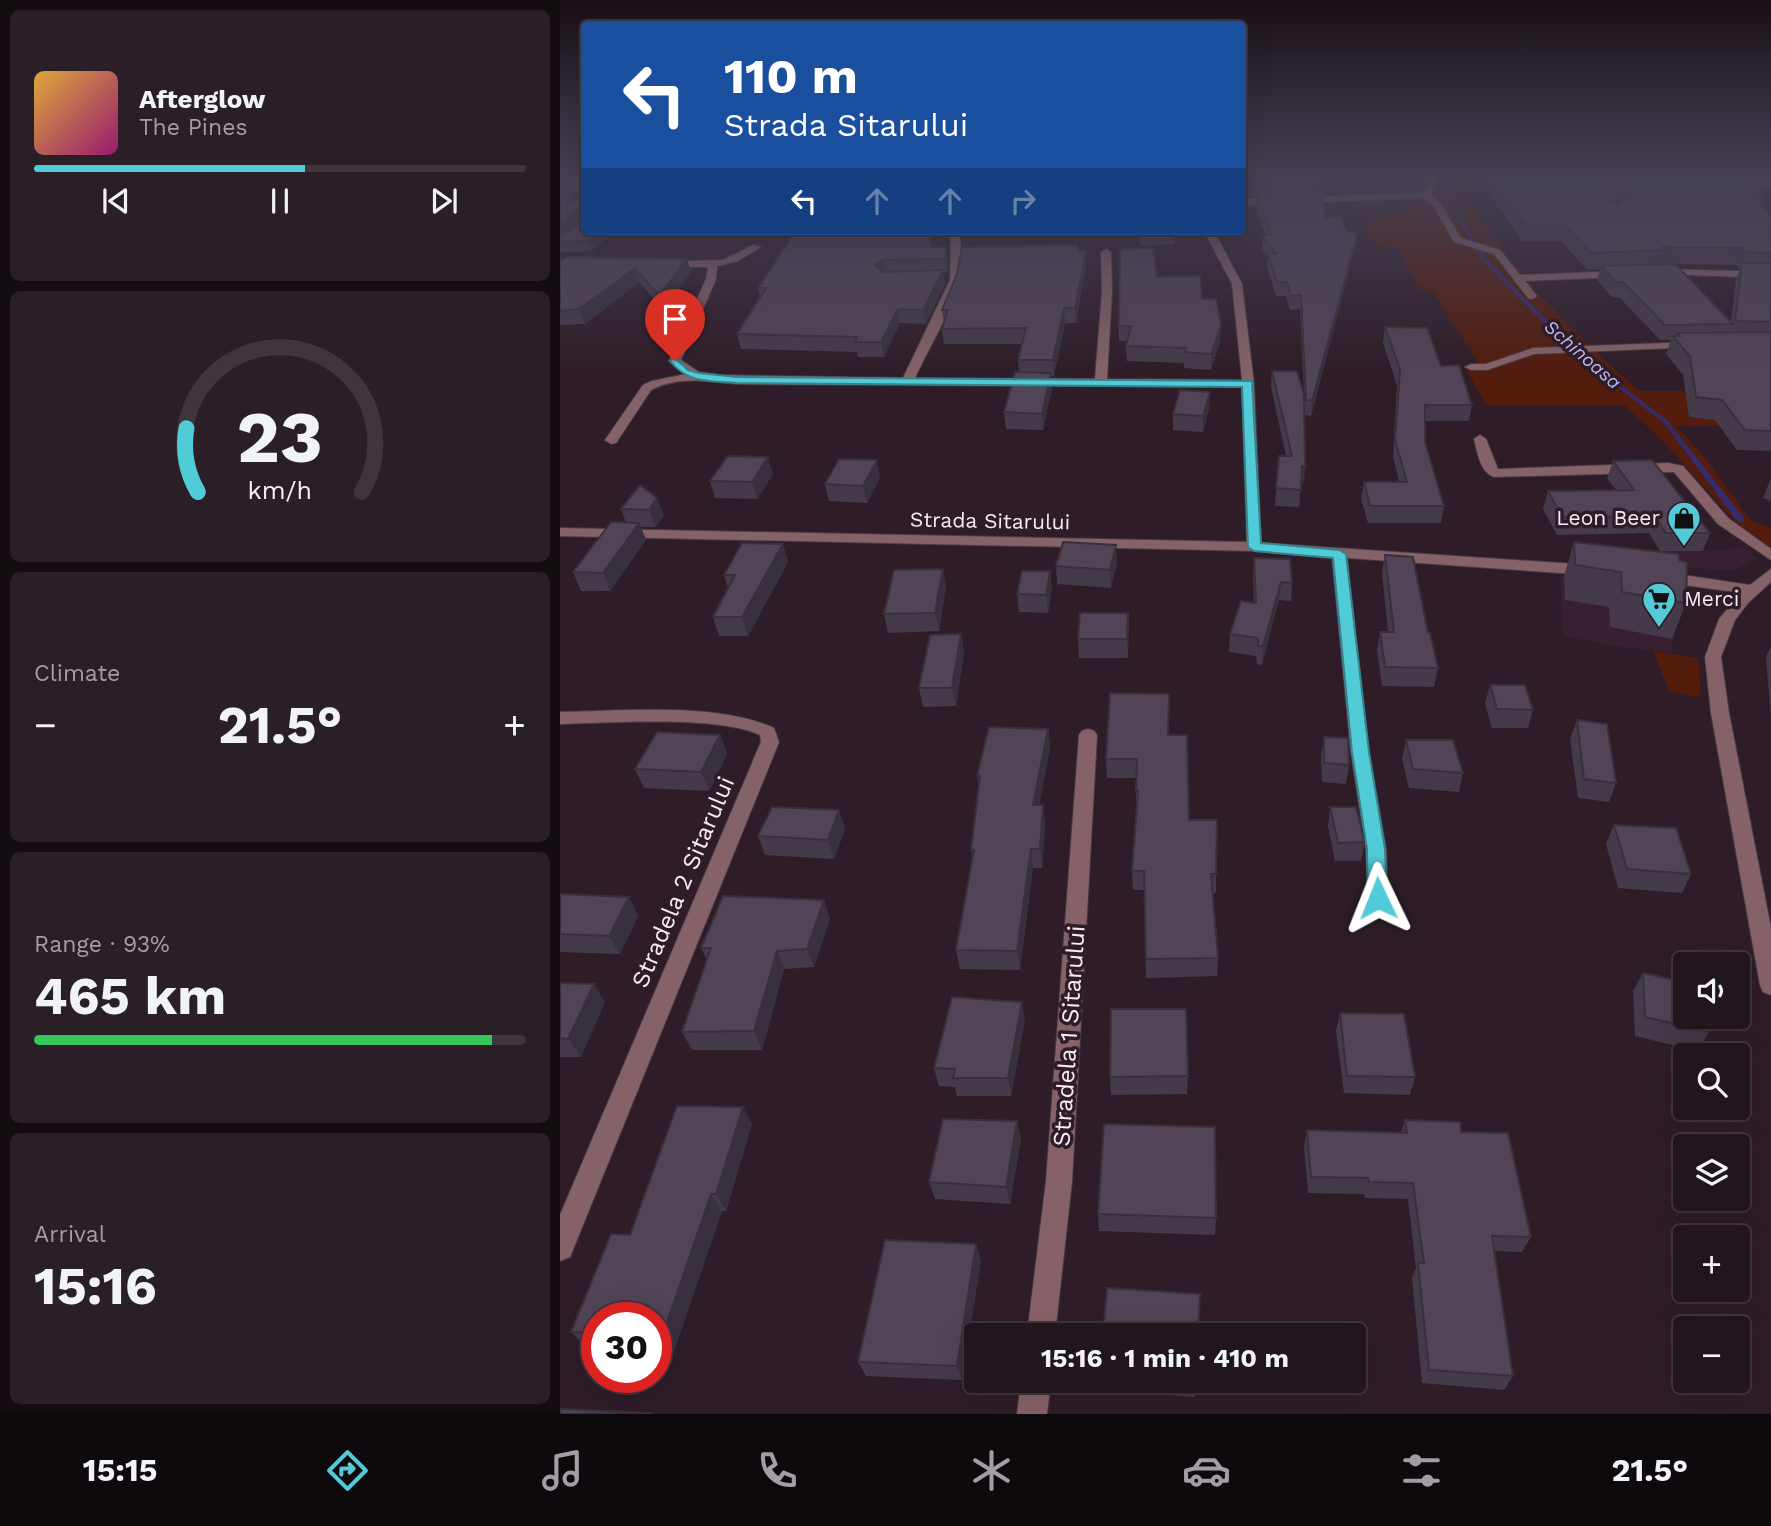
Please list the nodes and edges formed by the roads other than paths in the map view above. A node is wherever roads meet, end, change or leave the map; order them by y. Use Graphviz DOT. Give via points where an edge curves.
graph roads {
  1 [pos="956,241"];
  2 [pos="1214,241"];
  3 [pos="1460,241"];
  4 [pos="756,247"];
  5 [pos="1106,252"];
  6 [pos="652,264"];
  7 [pos="713,267"];
  8 [pos="1627,273"];
  9 [pos="1650,273"];
  10 [pos="1771,275"];
  11 [pos="1518,278"];
  12 [pos="1532,296"];
  13 [pos="1698,345"];
  14 [pos="1471,367"];
  15 [pos="698,376"];
  16 [pos="908,380"];
  17 [pos="1101,382"];
  18 [pos="1248,384"];
  19 [pos="1480,439"];
  20 [pos="611,440"];
  21 [pos="560,532"];
  22 [pos="1254,547"];
  23 [pos="1339,554"];
  24 [pos="1771,556"];
  25 [pos="1602,571"];
  26 [pos="1651,575"];
  27 [pos="1771,575"];
  28 [pos="1754,590"];
  29 [pos="560,718"];
  30 [pos="1088,735"];
  31 [pos="1378,898"];
  32 [pos="1771,983"];
  33 [pos="560,1247"];
  34 [pos="1042,1323"];
  35 [pos="1035,1393"];
  36 [pos="1032,1414"];
  1 -- 16 [label="street" via="949,278"];
  2 -- 18 [label="street" via="1237,284"];
  3 -- 11 [label="street" via="1497,251"];
  4 -- 7 [label="street" via="743,257"];
  5 -- 17 [label="street"];
  6 -- 7 [label="street"];
  7 -- 15 [label="street" via="675,361 684,372"];
  8 -- 11 [label="street"];
  9 -- 10 [label="street"];
  11 -- 12 [label="street"];
  13 -- 14 [label="street" via="1533,351 1487,367"];
  15 -- 16 [label="street"];
  15 -- 20 [label="street" via="647,388"];
  16 -- 17 [label="street"];
  17 -- 18 [label="street"];
  18 -- 22 [label="street"];
  19 -- 24 [label="street" via="1494,473 1678,469 1723,521"];
  21 -- 22 [label="street, Strada Sitarului"];
  22 -- 23 [label="street, Strada Sitarului"];
  23 -- 25 [label="street, Strada Sitarului"];
  23 -- 31 [label="street" via="1360,752 1376,849"];
  26 -- 28 [label="street"];
  27 -- 28 [label="street"];
  28 -- 32 [label="street" via="1727,619 1713,657"];
  29 -- 33 [label="street, Stradela 2 Sitarului" via="730,721 762,726 770,742"];
  30 -- 34 [label="street, Stradela 1 Sitarului" via="1059,1181"];
  35 -- 36 [label="street"];
}
